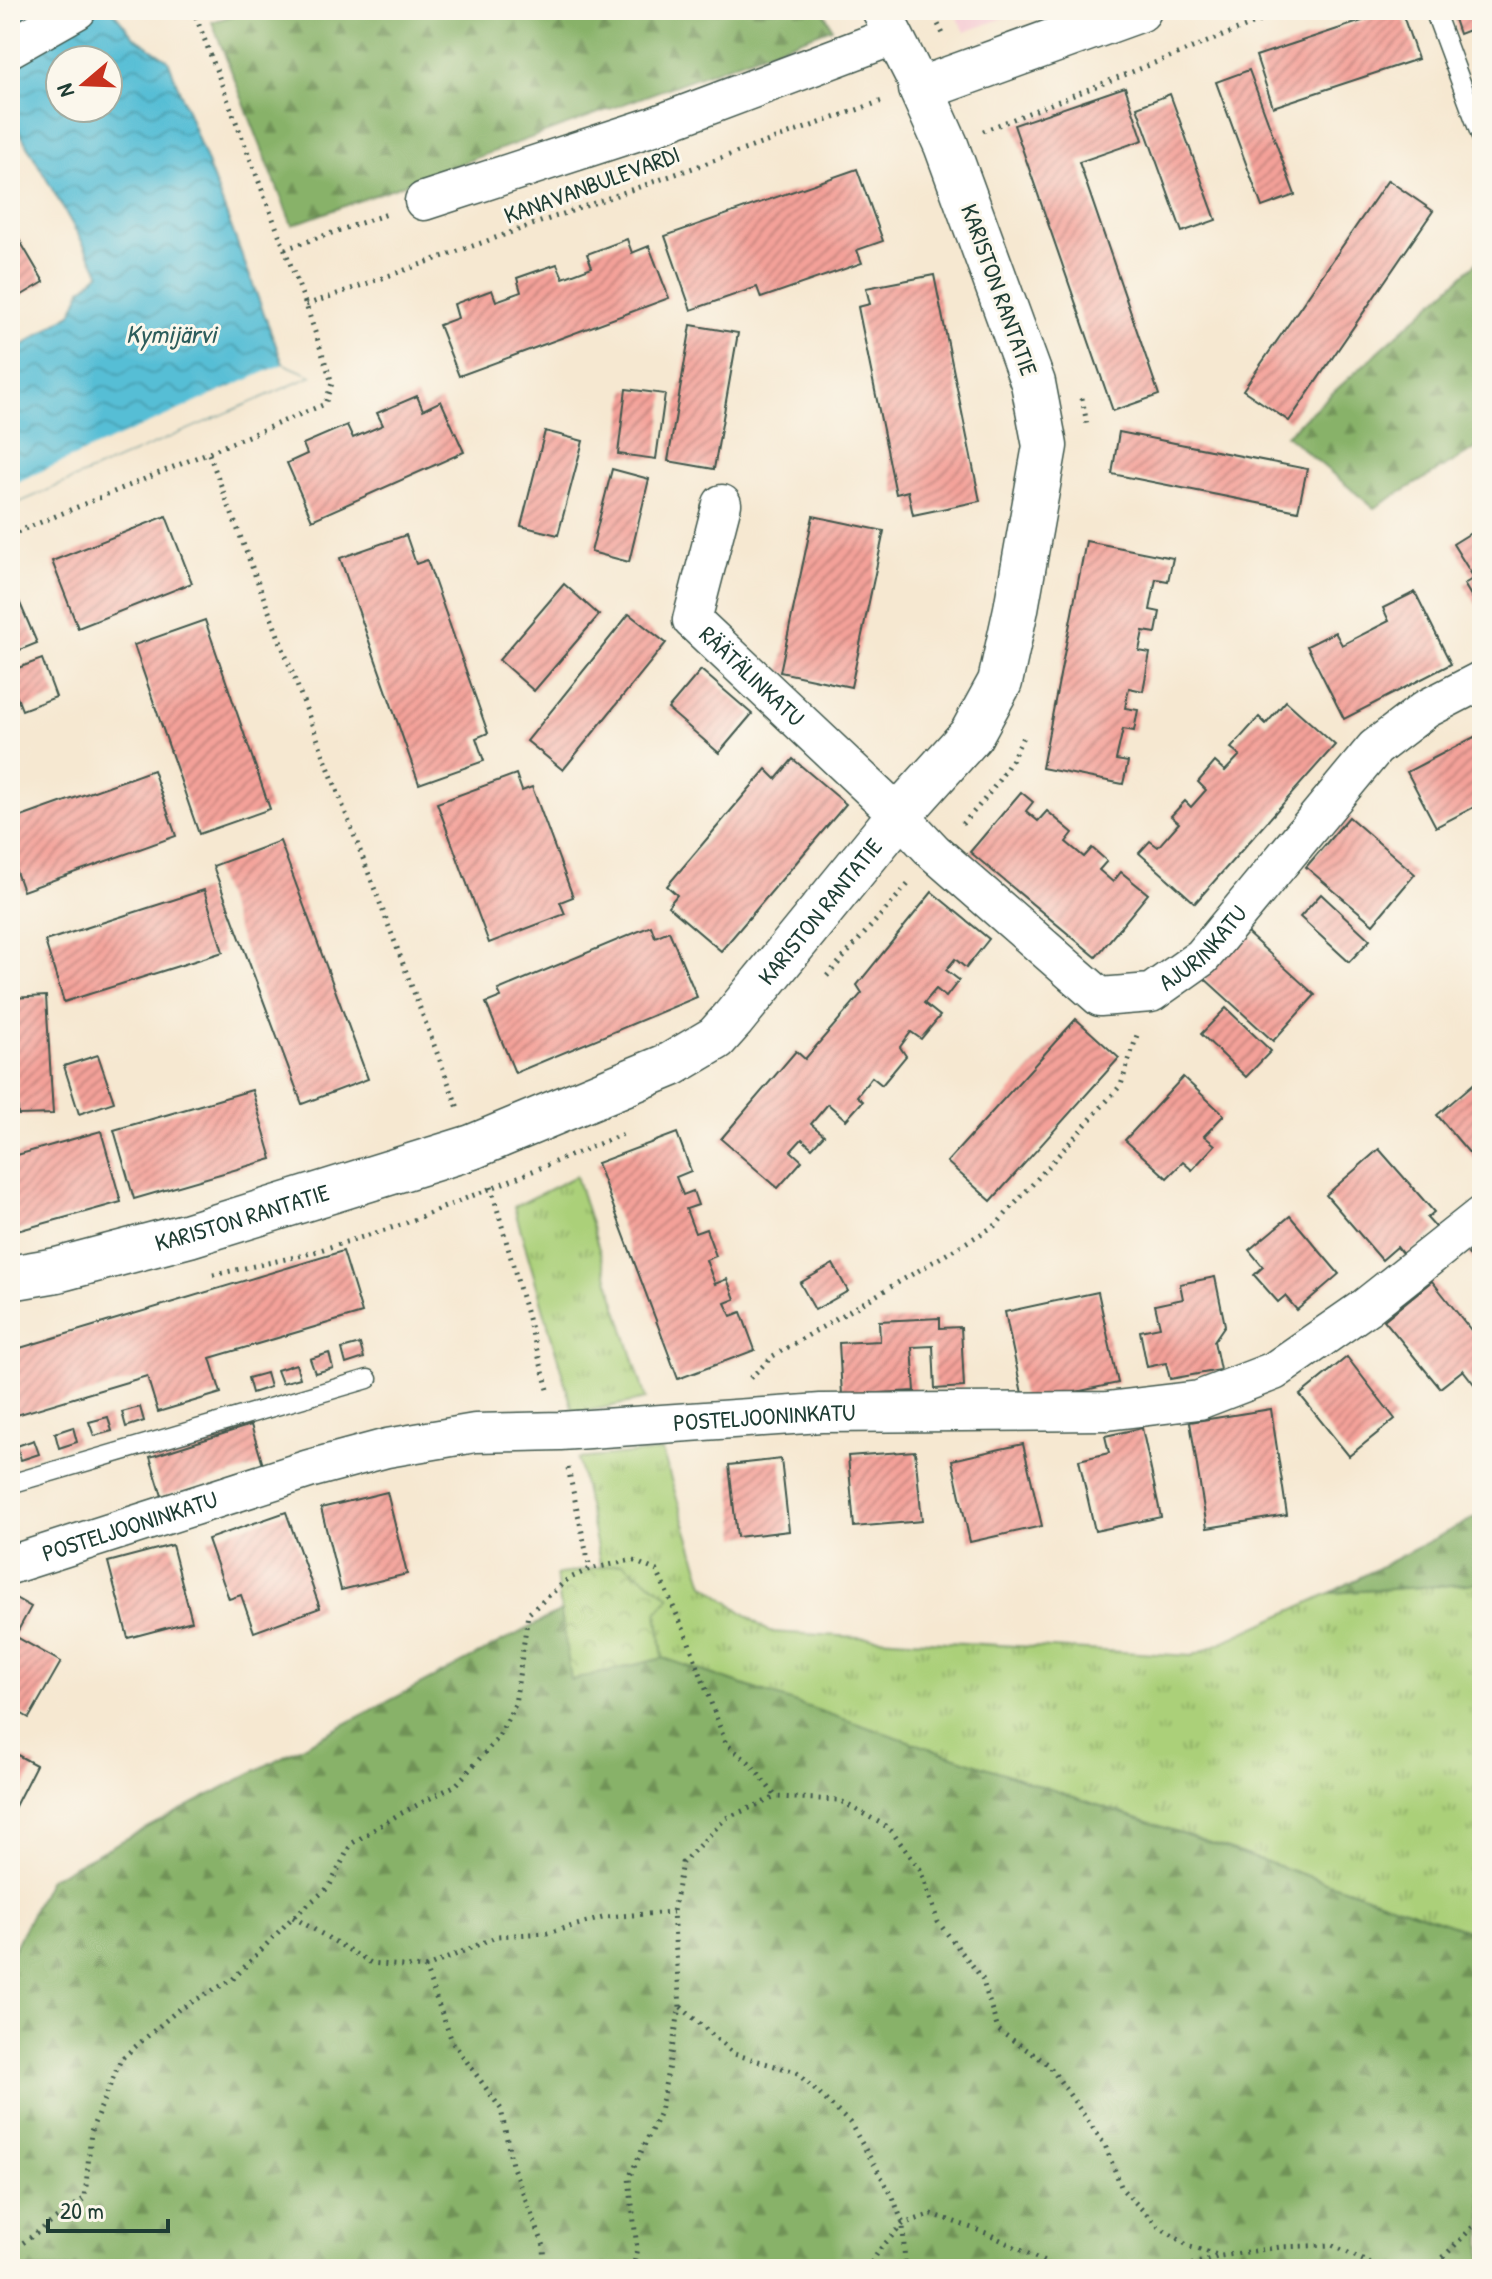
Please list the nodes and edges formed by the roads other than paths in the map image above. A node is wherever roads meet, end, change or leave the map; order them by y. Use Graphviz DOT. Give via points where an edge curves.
graph roads {
  1 [pos="77,10"];
  2 [pos="1139,10"];
  3 [pos="1434,10"];
  4 [pos="887,23"];
  5 [pos="10,48"];
  6 [pos="906,93"];
  7 [pos="1482,139"];
  8 [pos="424,201"];
  9 [pos="722,504"];
  10 [pos="1482,680"];
  11 [pos="899,815"];
  12 [pos="1482,1215"];
  13 [pos="10,1278"];
  14 [pos="368,1379"];
  15 [pos="10,1484"];
  16 [pos="10,1565"];
  1 -- 5 [label="street"];
  2 -- 6 [label="street"];
  3 -- 7 [label="lane"];
  4 -- 6 [label="street"];
  4 -- 8 [label="street" via="654,126"];
  6 -- 11 [label="street, KARISTON RANTATIE" via="946,145 1033,383 1045,446 1000,682 971,735"];
  9 -- 11 [label="street, RÄÄTÄLINKATU" via="692,620"];
  10 -- 11 [label="street, AJURINKATU" via="1426,709 1375,748 1202,957 1151,993 1100,997"];
  11 -- 13 [label="street, KARISTON RANTATIE" via="716,1038 672,1064 472,1147 189,1235"];
  12 -- 16 [label="street, POSTELJOONINKATU" via="1274,1371 1199,1400 1107,1411 821,1413 475,1433 309,1469"];
  14 -- 15 [label="lane"];
}
